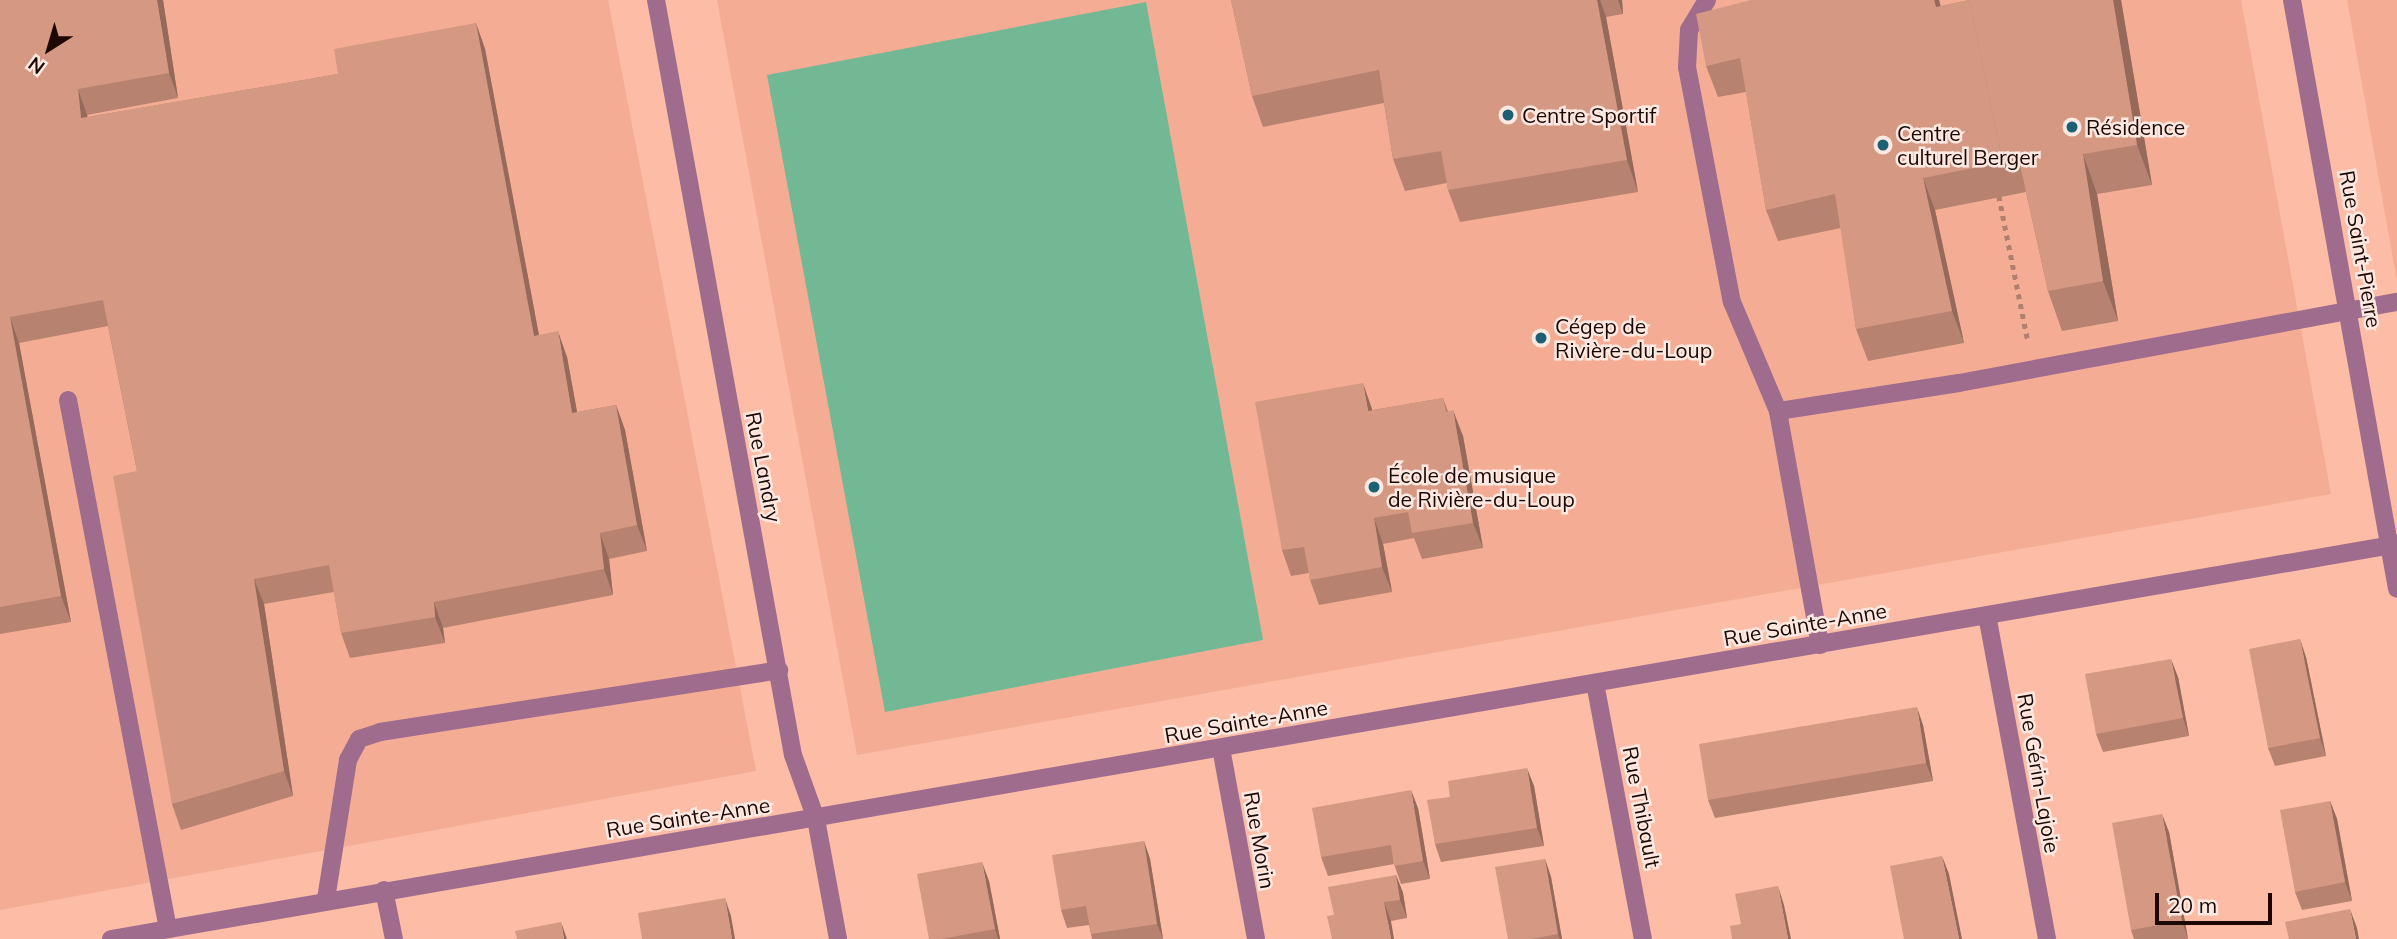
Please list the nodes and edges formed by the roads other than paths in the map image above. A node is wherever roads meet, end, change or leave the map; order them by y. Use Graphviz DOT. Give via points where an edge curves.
graph roads {
  1 [pos="656,0"];
  2 [pos="1707,0"];
  3 [pos="2292,0"];
  4 [pos="2397,302"];
  5 [pos="2350,311"];
  6 [pos="68,400"];
  7 [pos="1778,411"];
  8 [pos="2393,544"];
  9 [pos="2397,589"];
  10 [pos="1987,615"];
  11 [pos="1820,645"];
  12 [pos="779,670"];
  13 [pos="1595,683"];
  14 [pos="1221,748"];
  15 [pos="816,819"];
  16 [pos="384,890"];
  17 [pos="326,899"];
  18 [pos="168,929"];
  19 [pos="111,939"];
  20 [pos="394,939"];
  21 [pos="838,939"];
  22 [pos="1255,939"];
  23 [pos="1643,939"];
  24 [pos="2047,939"];
  1 -- 12 [label="street, Rue Landry"];
  2 -- 7 [label="street" via="1689,30 1687,67 1731,302"];
  3 -- 5 [label="street, Rue Saint-Pierre"];
  4 -- 5 [label="street"];
  5 -- 7 [label="street"];
  5 -- 8 [label="street, Rue Saint-Pierre"];
  6 -- 18 [label="street"];
  7 -- 11 [label="street"];
  8 -- 9 [label="street, Rue Saint-Pierre"];
  8 -- 10 [label="street, Rue Sainte-Anne"];
  10 -- 11 [label="street, Rue Sainte-Anne"];
  10 -- 24 [label="street, Rue Gérin-Lajoie"];
  11 -- 13 [label="street, Rue Sainte-Anne"];
  12 -- 15 [label="street, Rue Landry" via="793,755"];
  12 -- 17 [label="street" via="380,732 359,739 348,760"];
  13 -- 14 [label="street, Rue Sainte-Anne"];
  13 -- 23 [label="street, Rue Thibault"];
  14 -- 15 [label="street, Rue Sainte-Anne"];
  14 -- 22 [label="street, Rue Morin"];
  15 -- 16 [label="street, Rue Sainte-Anne"];
  15 -- 21 [label="street, Rue Landry"];
  16 -- 17 [label="street, Rue Sainte-Anne"];
  16 -- 20 [label="street"];
  17 -- 18 [label="street, Rue Sainte-Anne"];
  18 -- 19 [label="street, Rue Sainte-Anne"];
}
